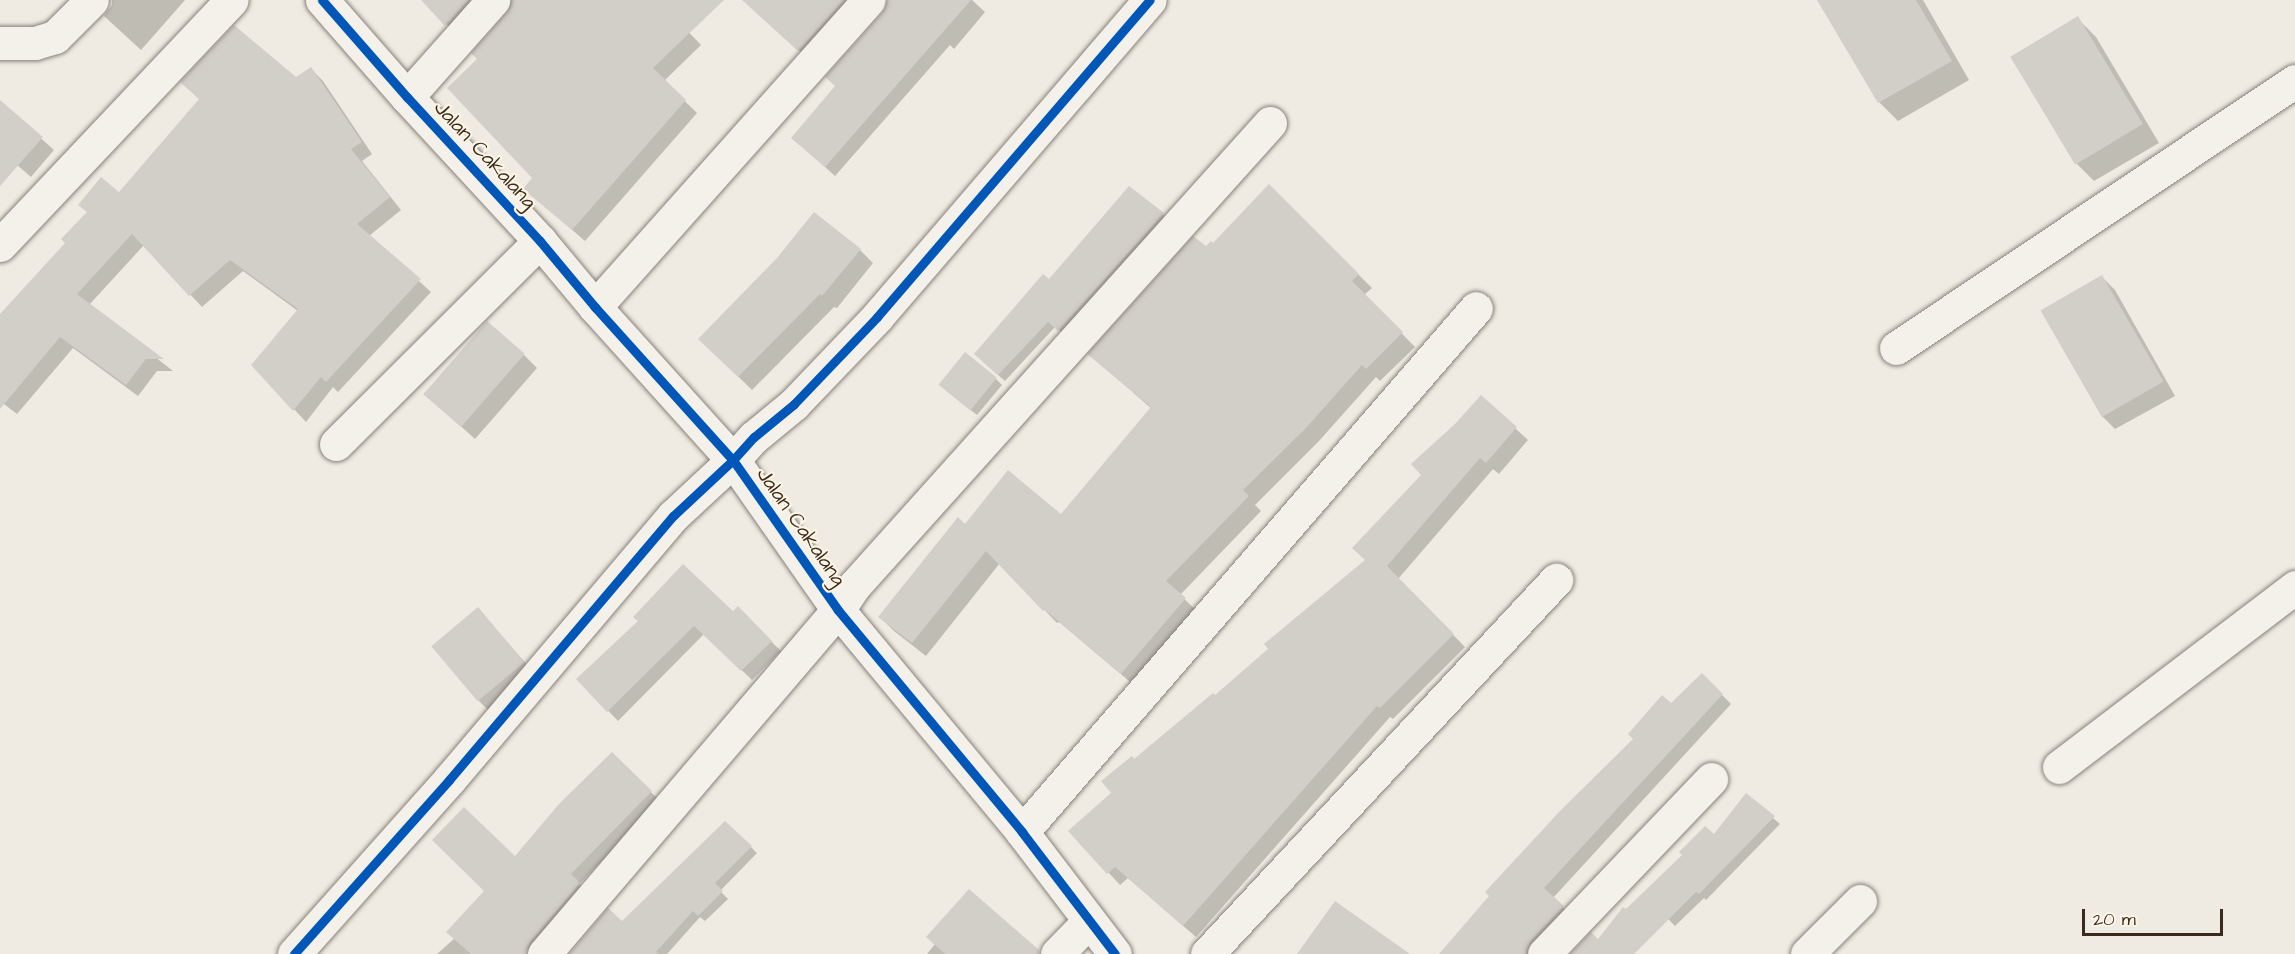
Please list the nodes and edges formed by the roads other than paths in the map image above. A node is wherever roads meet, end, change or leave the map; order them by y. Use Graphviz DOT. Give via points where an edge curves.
graph roads {
  1 [pos="92,0"];
  2 [pos="232,0"];
  3 [pos="322,0"];
  4 [pos="493,0"];
  5 [pos="869,0"];
  6 [pos="1150,0"];
  7 [pos="0,43"];
  8 [pos="2295,81"];
  9 [pos="407,97"];
  10 [pos="1270,123"];
  11 [pos="540,241"];
  12 [pos="0,245"];
  13 [pos="595,307"];
  14 [pos="1476,308"];
  15 [pos="1896,348"];
  16 [pos="336,444"];
  17 [pos="733,460"];
  18 [pos="1556,580"];
  19 [pos="2295,587"];
  20 [pos="838,610"];
  21 [pos="2060,767"];
  22 [pos="1712,779"];
  23 [pos="1022,832"];
  24 [pos="1860,901"];
  25 [pos="1089,921"];
  26 [pos="1810,953"];
  27 [pos="294,954"];
  28 [pos="544,954"];
  29 [pos="1057,954"];
  30 [pos="1114,954"];
  31 [pos="1207,954"];
  32 [pos="1544,954"];
  1 -- 7 [label="street" via="55,37 35,43"];
  2 -- 12 [label="street"];
  3 -- 9 [label="street, Jalan Cakalang"];
  4 -- 9 [label="street"];
  5 -- 13 [label="street"];
  6 -- 17 [label="street" via="878,317"];
  8 -- 15 [label="street"];
  9 -- 11 [label="street, Jalan Cakalang"];
  10 -- 20 [label="street" via="855,585"];
  11 -- 13 [label="street, Jalan Cakalang"];
  11 -- 16 [label="street"];
  13 -- 17 [label="street, Jalan Cakalang"];
  14 -- 23 [label="street"];
  17 -- 20 [label="street, Jalan Cakalang"];
  17 -- 27 [label="street" via="673,516"];
  18 -- 31 [label="street"];
  19 -- 21 [label="street"];
  20 -- 23 [label="street, Jalan Cakalang"];
  20 -- 28 [label="street"];
  22 -- 32 [label="street"];
  23 -- 25 [label="street, Jalan Cakalang"];
  24 -- 26 [label="street"];
  25 -- 29 [label="street"];
  25 -- 30 [label="street, Jalan Cakalang"];
}
